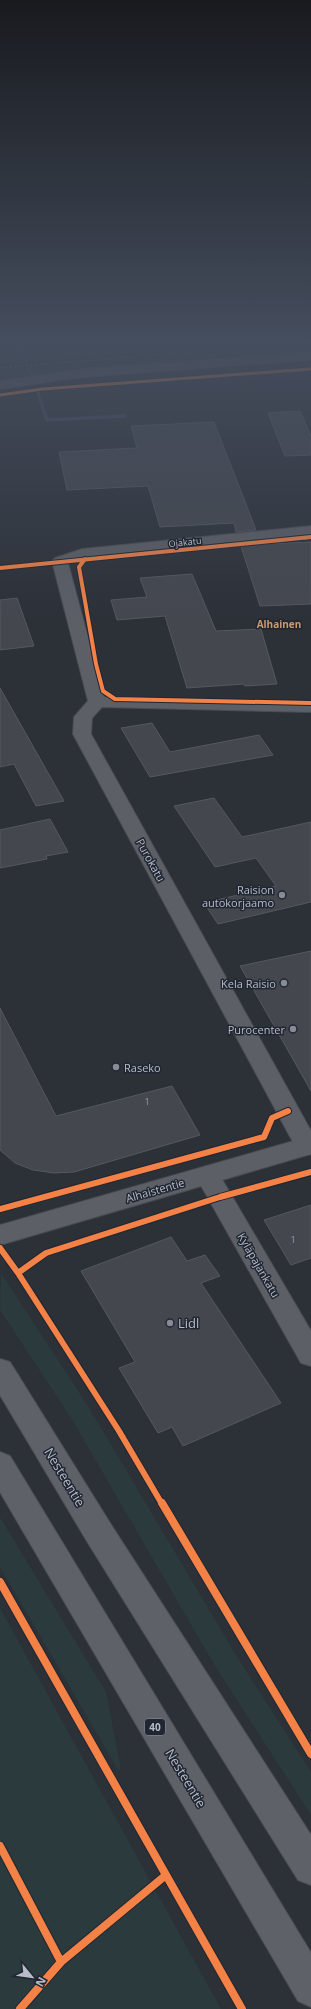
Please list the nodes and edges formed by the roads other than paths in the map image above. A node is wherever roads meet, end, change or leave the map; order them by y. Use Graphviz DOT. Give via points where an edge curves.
graph roads {
  1 [pos="311,530"];
  2 [pos="96,702"];
  3 [pos="311,707"];
  4 [pos="309,1146"];
  5 [pos="207,1175"];
  6 [pos="0,1235"];
  7 [pos="311,1355"];
  8 [pos="0,1370"];
  9 [pos="0,1466"];
  10 [pos="311,1868"];
  11 [pos="311,1988"];
  1 -- 2 [label="street, Ojakatu" via="82,553 60,561"];
  2 -- 3 [label="street"];
  2 -- 4 [label="street, Purokatu" via="83,717 82,734"];
  4 -- 5 [label="street, Alhaistentie"];
  5 -- 6 [label="street, Alhaistentie"];
  5 -- 7 [label="street, Kyläpajankatu"];
  8 -- 10 [label="main road, Nesteentie" via="95,1526"];
  9 -- 11 [label="main road, Nesteentie / 40"];
}
